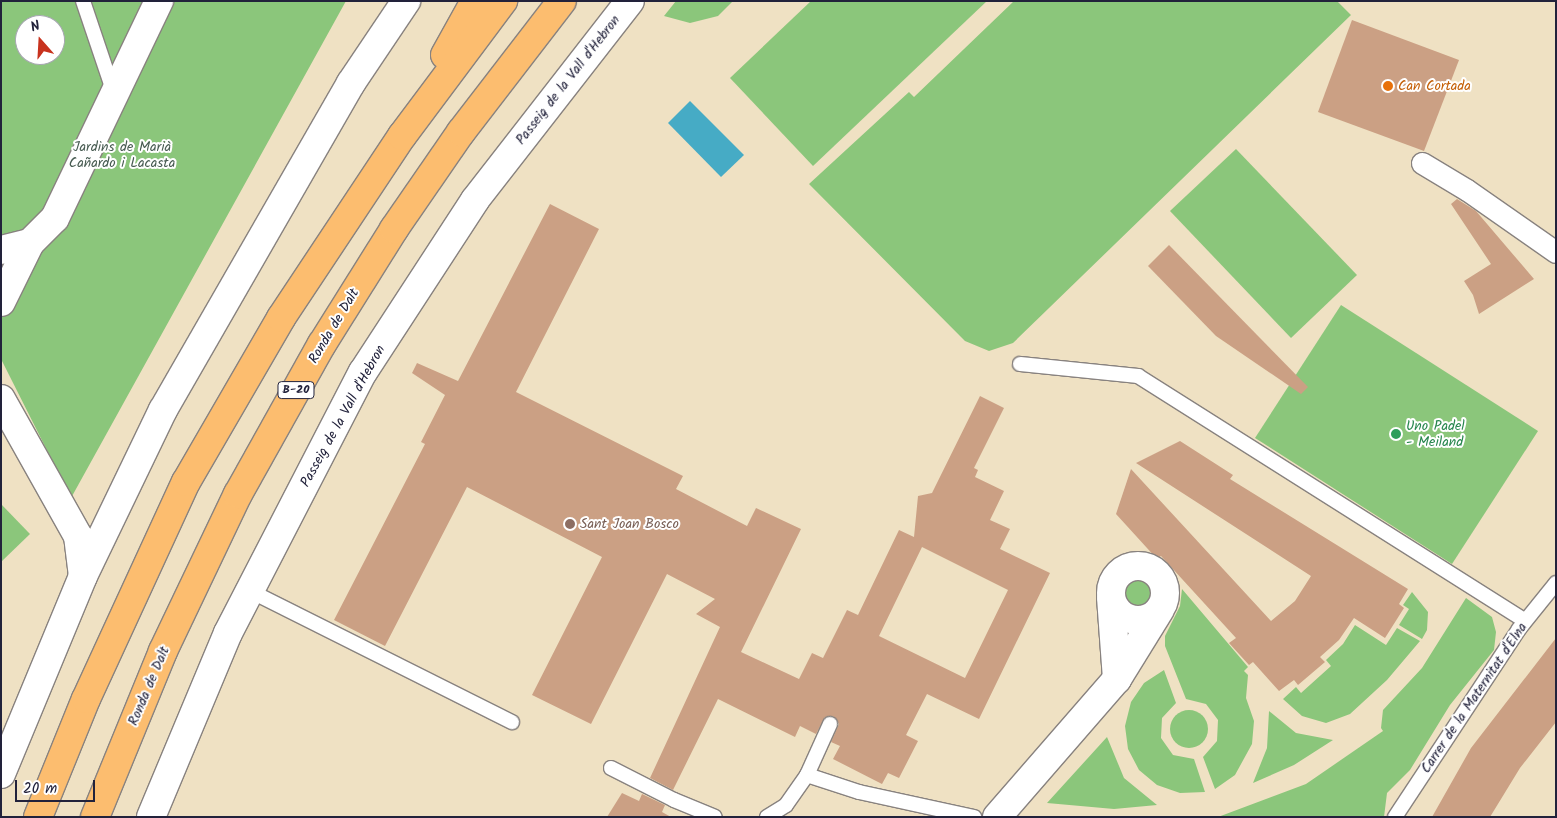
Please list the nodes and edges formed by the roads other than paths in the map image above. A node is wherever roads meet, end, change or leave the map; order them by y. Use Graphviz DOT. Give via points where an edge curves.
graph roads {
  1 [pos="83,1"];
  2 [pos="160,1"];
  3 [pos="406,1"];
  4 [pos="475,1"];
  5 [pos="503,1"];
  6 [pos="562,1"];
  7 [pos="630,1"];
  8 [pos="115,95"];
  9 [pos="392,150"];
  10 [pos="1422,163"];
  11 [pos="30,243"];
  12 [pos="1,250"];
  13 [pos="1556,252"];
  14 [pos="1,302"];
  15 [pos="1020,364"];
  16 [pos="1,399"];
  17 [pos="83,576"];
  18 [pos="1556,582"];
  19 [pos="250,591"];
  20 [pos="1111,598"];
  21 [pos="1159,611"];
  22 [pos="1525,621"];
  23 [pos="1117,679"];
  24 [pos="512,722"];
  25 [pos="830,724"];
  26 [pos="611,768"];
  27 [pos="1,774"];
  28 [pos="807,775"];
  29 [pos="38,817"];
  30 [pos="95,817"];
  31 [pos="151,817"];
  32 [pos="715,817"];
  33 [pos="767,817"];
  34 [pos="974,817"];
  35 [pos="997,817"];
  36 [pos="1395,817"];
  1 -- 8 [label="lane"];
  2 -- 8 [label="street"];
  3 -- 17 [label="street" via="350,83 163,410"];
  4 -- 9 [label="highway"];
  5 -- 9 [label="highway"];
  6 -- 30 [label="highway, Ronda de Dalt / B-20" via="461,132 394,229 322,344 234,503 163,651"];
  7 -- 19 [label="street, Passeig de la Vall d'Hebron" via="475,200 369,363"];
  8 -- 11 [label="street" via="55,218"];
  9 -- 29 [label="highway" via="281,318 186,482 86,700"];
  10 -- 13 [label="street"];
  11 -- 12 [label="street"];
  11 -- 14 [label="street"];
  15 -- 22 [label="lane" via="1138,376"];
  16 -- 17 [label="street" via="78,536"];
  17 -- 27 [label="street"];
  18 -- 22 [label="lane, Carrer de la Maternitat d'Elna"];
  19 -- 24 [label="lane"];
  19 -- 31 [label="street, Passeig de la Vall d'Hebron" via="228,633"];
  20 -- 21 [label="street" via="1115,607 1128,618 1144,620"];
  20 -- 21 [label="street" via="1111,588 1121,572 1129,567 1147,567 1156,572 1165,587 1166,595"];
  20 -- 23 [label="street"];
  21 -- 23 [label="street"];
  22 -- 36 [label="lane, Carrer de la Maternitat d'Elna"];
  23 -- 35 [label="street"];
  25 -- 28 [label="lane"];
  26 -- 32 [label="lane"];
  28 -- 33 [label="lane" via="786,805"];
  28 -- 34 [label="lane" via="859,792"];
}
